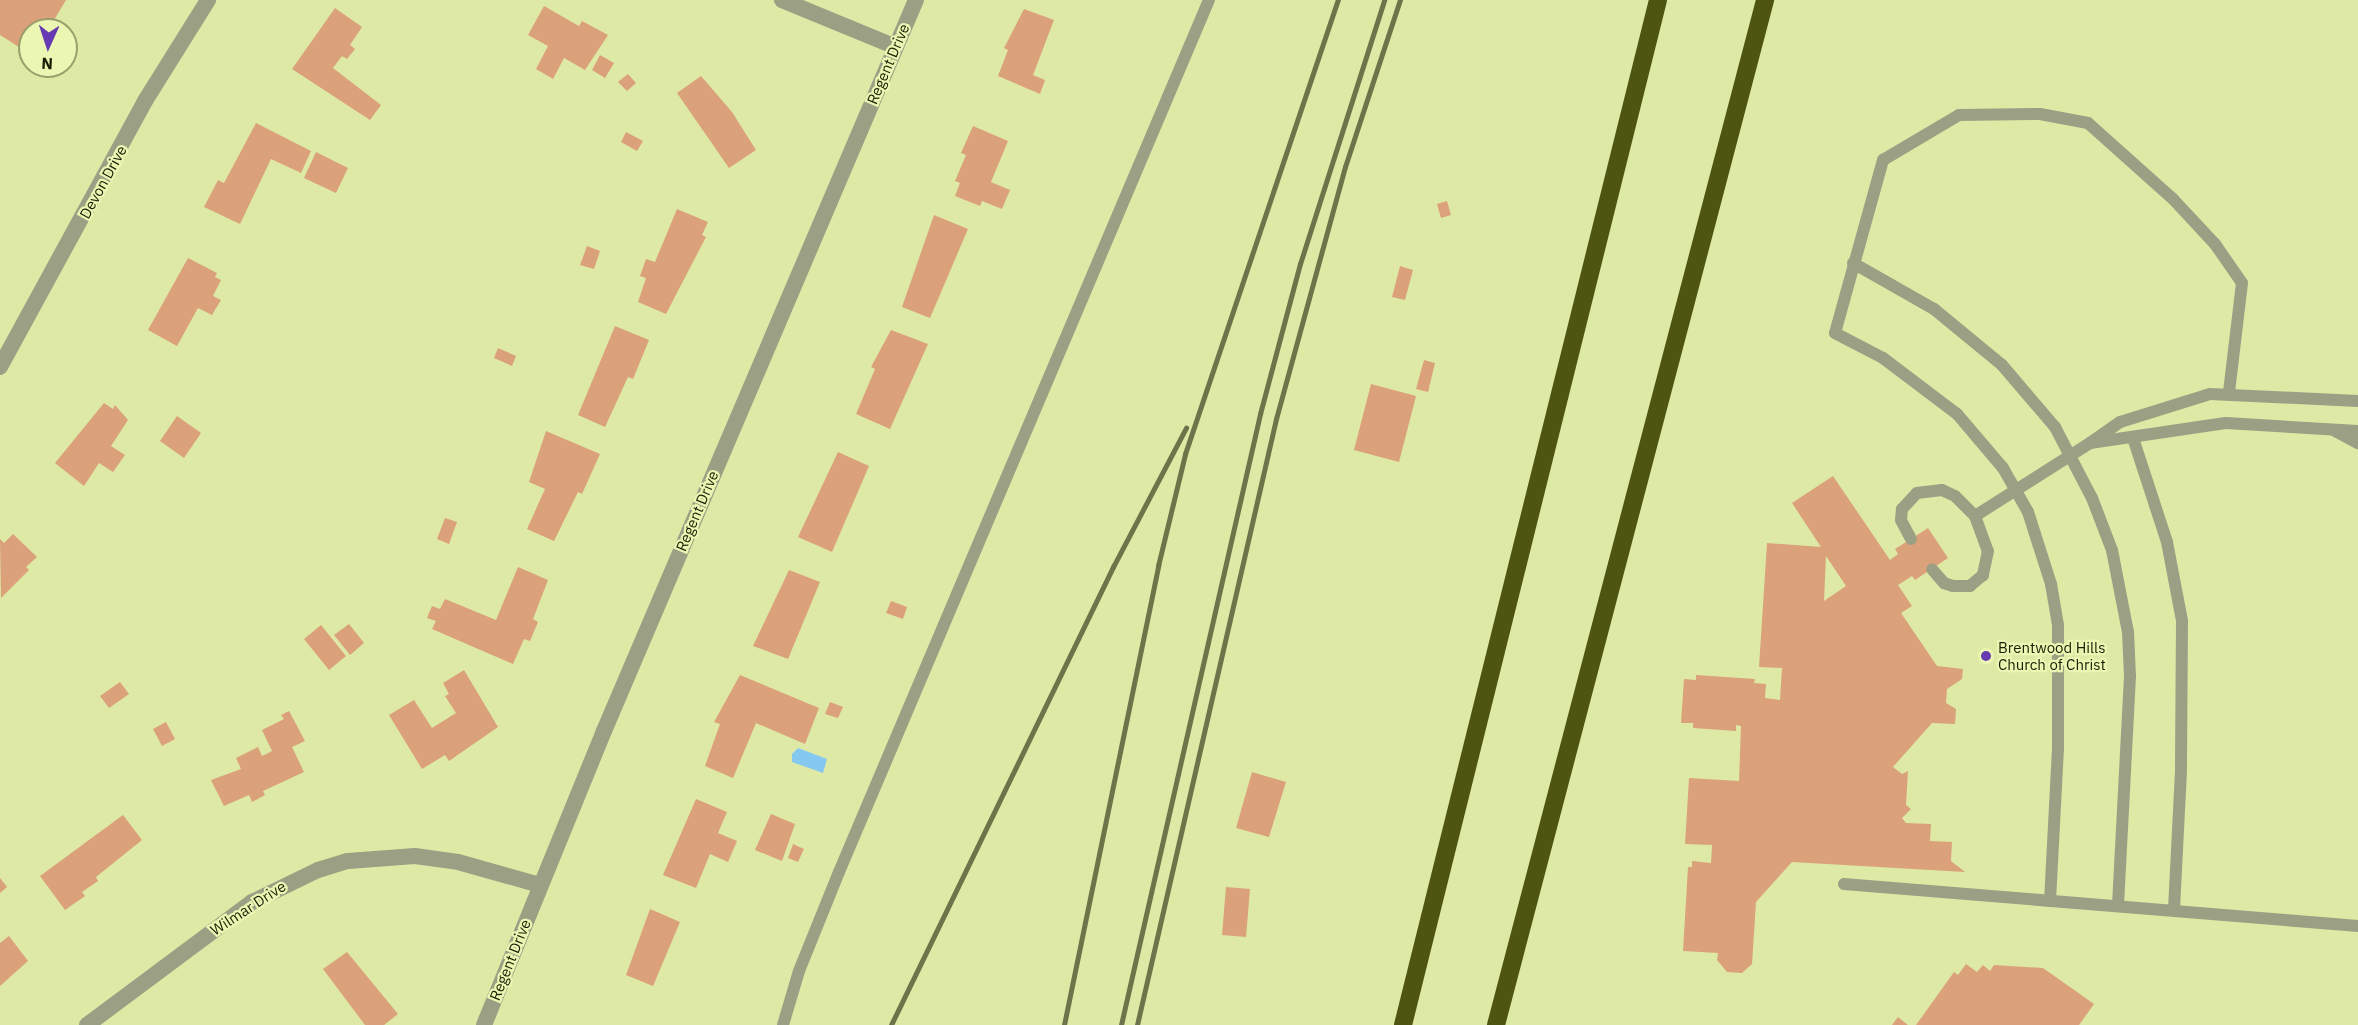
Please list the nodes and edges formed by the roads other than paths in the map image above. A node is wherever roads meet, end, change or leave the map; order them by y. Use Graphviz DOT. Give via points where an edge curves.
graph roads {
  1 [pos="208,0"];
  2 [pos="782,0"];
  3 [pos="916,0"];
  4 [pos="1209,0"];
  5 [pos="1658,0"];
  6 [pos="1765,0"];
  7 [pos="896,46"];
  8 [pos="1853,263"];
  9 [pos="0,367"];
  10 [pos="2229,392"];
  11 [pos="2358,401"];
  12 [pos="2331,429"];
  13 [pos="2358,431"];
  14 [pos="2133,438"];
  15 [pos="2090,443"];
  16 [pos="2358,443"];
  17 [pos="2072,455"];
  18 [pos="2016,490"];
  19 [pos="1975,516"];
  20 [pos="1911,539"];
  21 [pos="1932,569"];
  22 [pos="1844,884"];
  23 [pos="540,885"];
  24 [pos="2050,901"];
  25 [pos="2118,906"];
  26 [pos="2174,910"];
  27 [pos="2358,926"];
  28 [pos="87,1025"];
  29 [pos="484,1025"];
  30 [pos="783,1025"];
  31 [pos="1403,1025"];
  32 [pos="1496,1025"];
  1 -- 9 [label="street, Devon Drive" via="145,101"];
  2 -- 7 [label="street"];
  3 -- 7 [label="street, Regent Drive"];
  4 -- 30 [label="lane" via="839,872 799,971"];
  5 -- 31 [label="highway"];
  6 -- 32 [label="highway"];
  7 -- 23 [label="street, Regent Drive"];
  8 -- 10 [label="lane" via="1879,168 1896,150 1959,114 2040,114 2082,120 2173,199 2215,244 2242,283"];
  8 -- 17 [label="lane" via="1934,309 1971,337 2035,401"];
  8 -- 18 [label="lane" via="1835,333 1883,358 1936,396 1978,438"];
  10 -- 11 [label="lane"];
  10 -- 15 [label="lane" via="2153,409 2120,422"];
  12 -- 13 [label="lane"];
  12 -- 14 [label="lane" via="2226,423"];
  12 -- 16 [label="lane"];
  14 -- 15 [label="lane"];
  14 -- 26 [label="lane" via="2167,542 2182,621 2182,760"];
  15 -- 17 [label="lane"];
  17 -- 18 [label="lane"];
  17 -- 25 [label="lane" via="2112,550 2128,632 2130,676"];
  18 -- 19 [label="lane"];
  18 -- 24 [label="lane" via="2042,551 2058,625 2058,749"];
  19 -- 20 [label="lane" via="1955,496 1942,490 1917,493 1902,509 1901,520"];
  19 -- 21 [label="lane" via="1988,551 1983,575 1970,586 1953,586 1944,584"];
  22 -- 24 [label="lane"];
  23 -- 28 [label="street, Wilmar Drive" via="469,865 415,856 348,861 318,870 252,902"];
  23 -- 29 [label="street, Regent Drive"];
  24 -- 25 [label="lane"];
  25 -- 26 [label="lane"];
  26 -- 27 [label="lane"];
}
